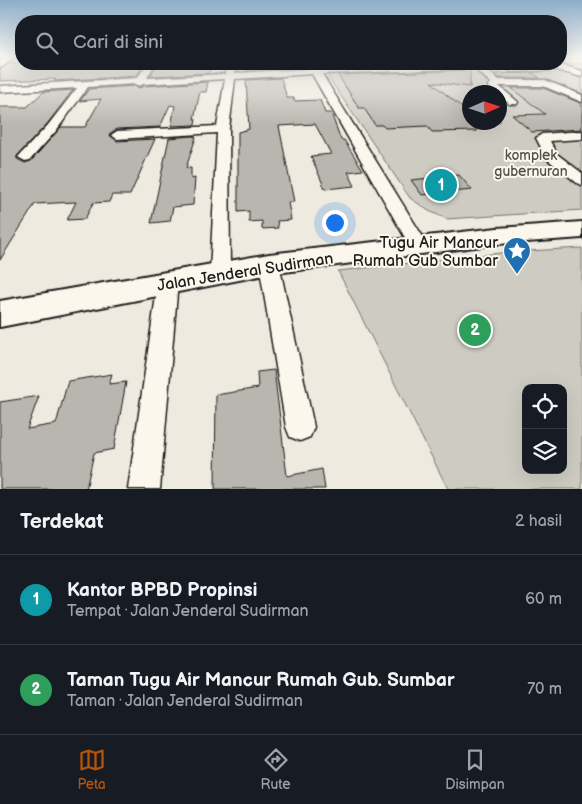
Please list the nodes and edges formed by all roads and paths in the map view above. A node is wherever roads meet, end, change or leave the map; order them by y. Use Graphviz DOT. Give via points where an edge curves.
graph roads {
  1 [pos="142,79"];
  2 [pos="171,79"];
  3 [pos="229,79"];
  4 [pos="319,79"];
  5 [pos="490,79"];
  6 [pos="139,83"];
  7 [pos="496,83"];
  8 [pos="84,85"];
  9 [pos="0,89"];
  10 [pos="582,98"];
  11 [pos="513,102"];
  12 [pos="223,128"];
  13 [pos="117,135"];
  14 [pos="582,135"];
  15 [pos="25,157"];
  16 [pos="582,180"];
  17 [pos="582,230"];
  18 [pos="419,245"];
  19 [pos="269,264"];
  20 [pos="220,273"];
  21 [pos="168,282"];
  22 [pos="0,314"];
  23 [pos="300,427"];
  24 [pos="144,489"];
  1 -- 6 [label="street"];
  2 -- 6 [label="street"];
  3 -- 12 [label="street"];
  4 -- 18 [label="street"];
  5 -- 7 [label="street"];
  6 -- 8 [label="street"];
  7 -- 10 [label="street" via="544,82"];
  7 -- 11 [label="street" via="493,86"];
  8 -- 9 [label="street"];
  8 -- 15 [label="street" via="52,128"];
  12 -- 13 [label="street"];
  12 -- 20 [label="street"];
  14 -- 16 [label="street" via="542,138 552,156"];
  17 -- 18 [label="main road, Jalan Jenderal Sudirman"];
  18 -- 19 [label="main road, Jalan Jenderal Sudirman"];
  19 -- 20 [label="main road, Jalan Jenderal Sudirman"];
  19 -- 23 [label="street"];
  20 -- 21 [label="main road, Jalan Jenderal Sudirman"];
  21 -- 22 [label="main road, Jalan Jenderal Sudirman"];
  21 -- 24 [label="street"];
}
